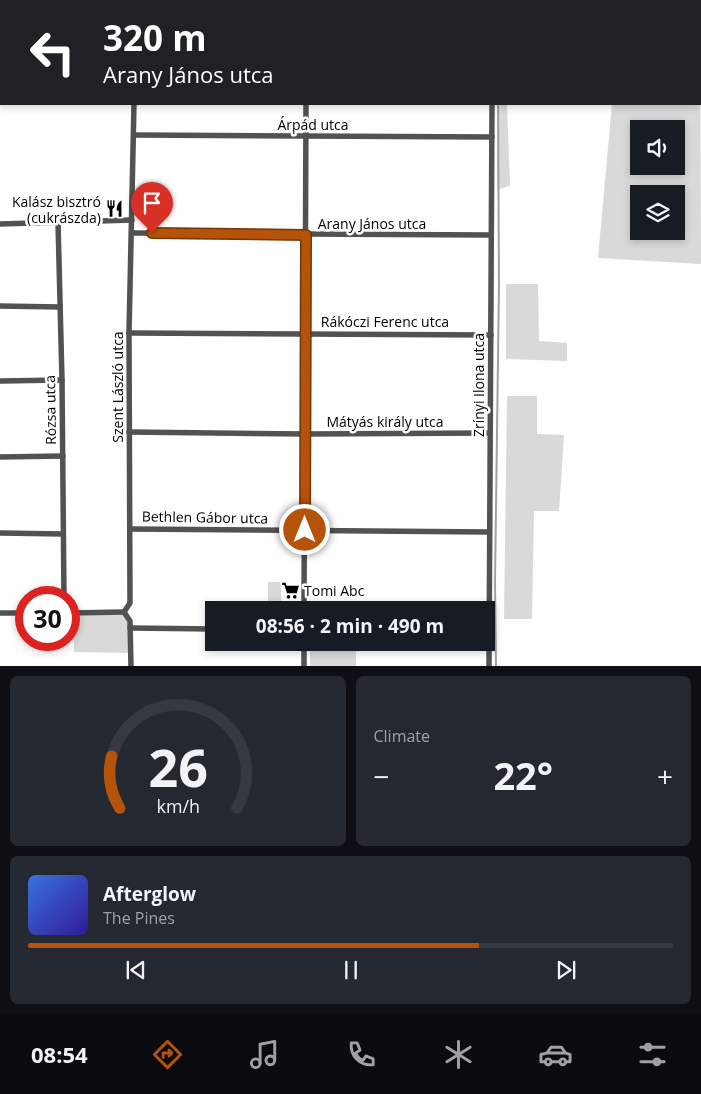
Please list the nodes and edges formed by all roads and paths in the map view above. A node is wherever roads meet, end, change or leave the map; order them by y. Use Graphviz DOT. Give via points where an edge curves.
graph roads {
  1 [pos="134,105"];
  2 [pos="306,105"];
  3 [pos="492,105"];
  4 [pos="134,136"];
  5 [pos="307,136"];
  6 [pos="492,136"];
  7 [pos="132,220"];
  8 [pos="58,222"];
  9 [pos="0,224"];
  10 [pos="132,233"];
  11 [pos="306,235"];
  12 [pos="491,235"];
  13 [pos="0,306"];
  14 [pos="60,307"];
  15 [pos="129,333"];
  16 [pos="304,333"];
  17 [pos="491,335"];
  18 [pos="62,380"];
  19 [pos="0,381"];
  20 [pos="129,432"];
  21 [pos="490,433"];
  22 [pos="306,434"];
  23 [pos="63,456"];
  24 [pos="0,457"];
  25 [pos="131,529"];
  26 [pos="305,530"];
  27 [pos="489,532"];
  28 [pos="0,534"];
  29 [pos="63,534"];
  30 [pos="64,586"];
  31 [pos="304,601"];
  32 [pos="488,601"];
  33 [pos="124,612"];
  34 [pos="0,613"];
  35 [pos="15,613"];
  36 [pos="80,613"];
  37 [pos="130,628"];
  38 [pos="205,629"];
  39 [pos="304,651"];
  40 [pos="489,651"];
  41 [pos="131,666"];
  42 [pos="304,666"];
  43 [pos="489,666"];
  1 -- 4 [label="street, Szent László utca"];
  2 -- 5 [label="street"];
  3 -- 6 [label="street, Zrínyi Ilona utca"];
  4 -- 5 [label="street, Árpád utca"];
  4 -- 7 [label="street, Szent László utca"];
  5 -- 6 [label="street, Árpád utca"];
  5 -- 11 [label="street"];
  6 -- 12 [label="street, Zrínyi Ilona utca"];
  7 -- 8 [label="street"];
  7 -- 10 [label="street, Szent László utca"];
  8 -- 9 [label="street"];
  8 -- 14 [label="street, Rózsa utca"];
  10 -- 11 [label="street, Arany János utca"];
  10 -- 15 [label="street, Szent László utca"];
  11 -- 12 [label="street, Arany János utca"];
  11 -- 16 [label="street"];
  12 -- 17 [label="street, Zrínyi Ilona utca"];
  13 -- 14 [label="street"];
  14 -- 18 [label="street, Rózsa utca"];
  15 -- 16 [label="street, Rákóczi Ferenc utca"];
  15 -- 20 [label="street, Szent László utca"];
  16 -- 17 [label="street, Rákóczi Ferenc utca"];
  16 -- 22 [label="street"];
  17 -- 21 [label="street, Zrínyi Ilona utca"];
  18 -- 19 [label="street"];
  18 -- 23 [label="street, Rózsa utca"];
  20 -- 22 [label="street, Mátyás király utca"];
  20 -- 25 [label="street, Szent László utca"];
  21 -- 22 [label="street, Mátyás király utca"];
  21 -- 27 [label="street, Zrínyi Ilona utca"];
  22 -- 26 [label="street"];
  23 -- 24 [label="street"];
  23 -- 29 [label="street, Rózsa utca"];
  25 -- 26 [label="street, Bethlen Gábor utca"];
  25 -- 33 [label="street, Szent László utca" via="130,603"];
  26 -- 27 [label="street, Bethlen Gábor utca"];
  26 -- 31 [label="street"];
  27 -- 32 [label="street, Zrínyi Ilona utca"];
  28 -- 29 [label="street"];
  29 -- 30 [label="street, Rózsa utca"];
  33 -- 36 [label="street"];
  33 -- 37 [label="street"];
  34 -- 35 [label="street"];
  37 -- 38 [label="street"];
  37 -- 41 [label="street"];
  39 -- 42 [label="street"];
  40 -- 43 [label="street, Zrínyi Ilona utca"];
}
